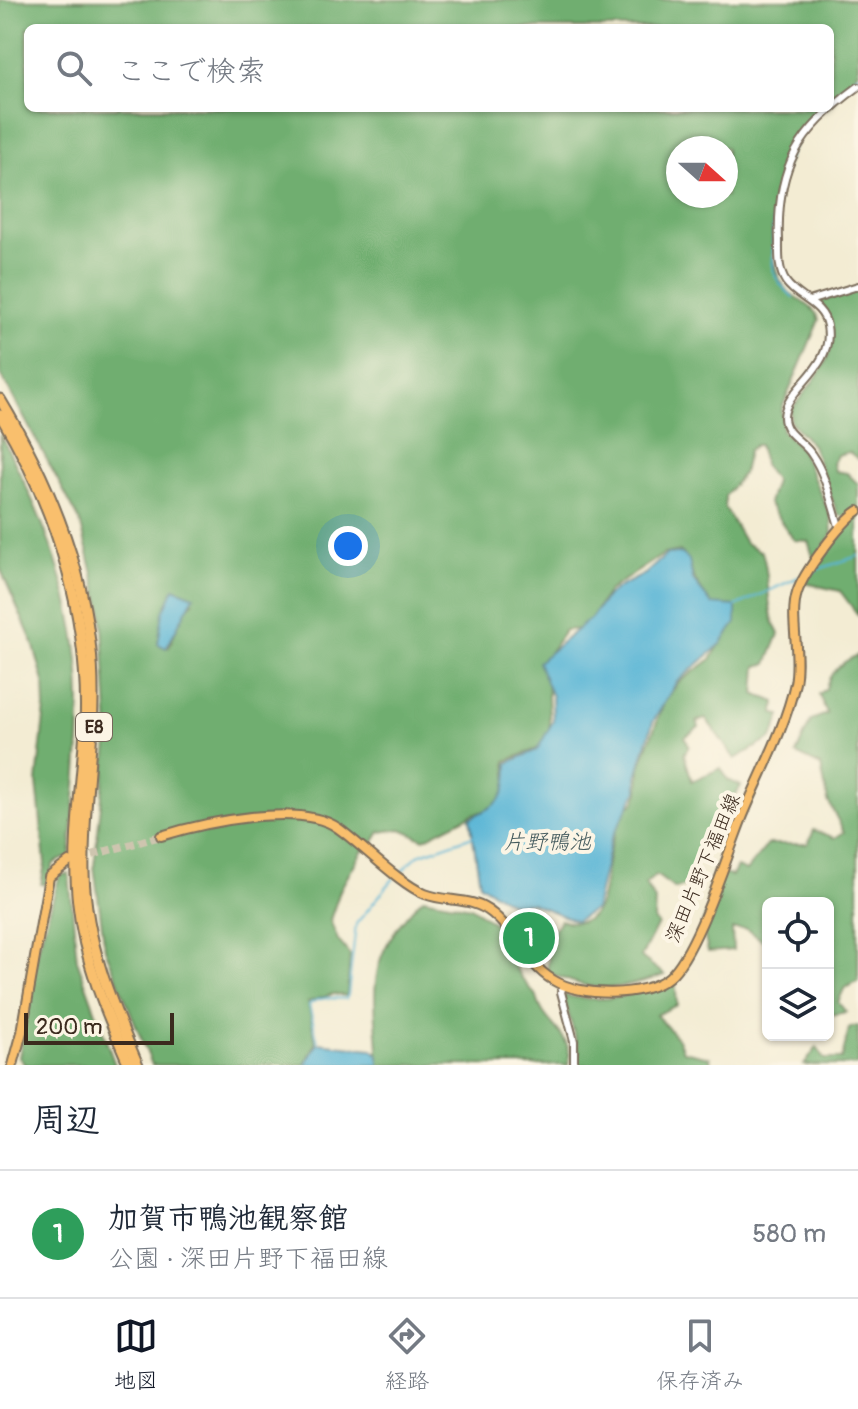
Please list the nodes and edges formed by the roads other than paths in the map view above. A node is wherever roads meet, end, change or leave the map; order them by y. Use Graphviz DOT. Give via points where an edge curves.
graph roads {
  1 [pos="858,87"];
  2 [pos="834,107"];
  3 [pos="829,112"];
  4 [pos="858,286"];
  5 [pos="809,301"];
  6 [pos="0,399"];
  7 [pos="0,415"];
  8 [pos="858,511"];
  9 [pos="840,529"];
  10 [pos="161,836"];
  11 [pos="69,862"];
  12 [pos="563,986"];
  13 [pos="13,1065"];
  14 [pos="129,1065"];
  15 [pos="138,1065"];
  16 [pos="574,1065"];
  1 -- 2 [label="street"];
  3 -- 5 [label="street" via="805,132 781,191 778,217 780,266 786,282"];
  4 -- 5 [label="street"];
  5 -- 9 [label="street" via="823,314 826,343 820,361 788,406 785,421 813,455"];
  6 -- 15 [label="highway, E8" via="53,503 86,613 94,698 86,900 102,977"];
  7 -- 14 [label="highway, E8" via="50,519 77,615 86,697 77,902 93,980"];
  8 -- 9 [label="main road, 深田片野下福田線"];
  9 -- 12 [label="main road, 深田片野下福田線" via="798,589 794,604 799,659 786,712 679,964 664,980 627,991 596,994"];
  10 -- 12 [label="main road, 深田片野下福田線" via="247,819 302,816 327,822 424,894 483,906 511,931 536,967"];
  11 -- 13 [label="main road" via="49,877"];
  12 -- 16 [label="street"];
}
